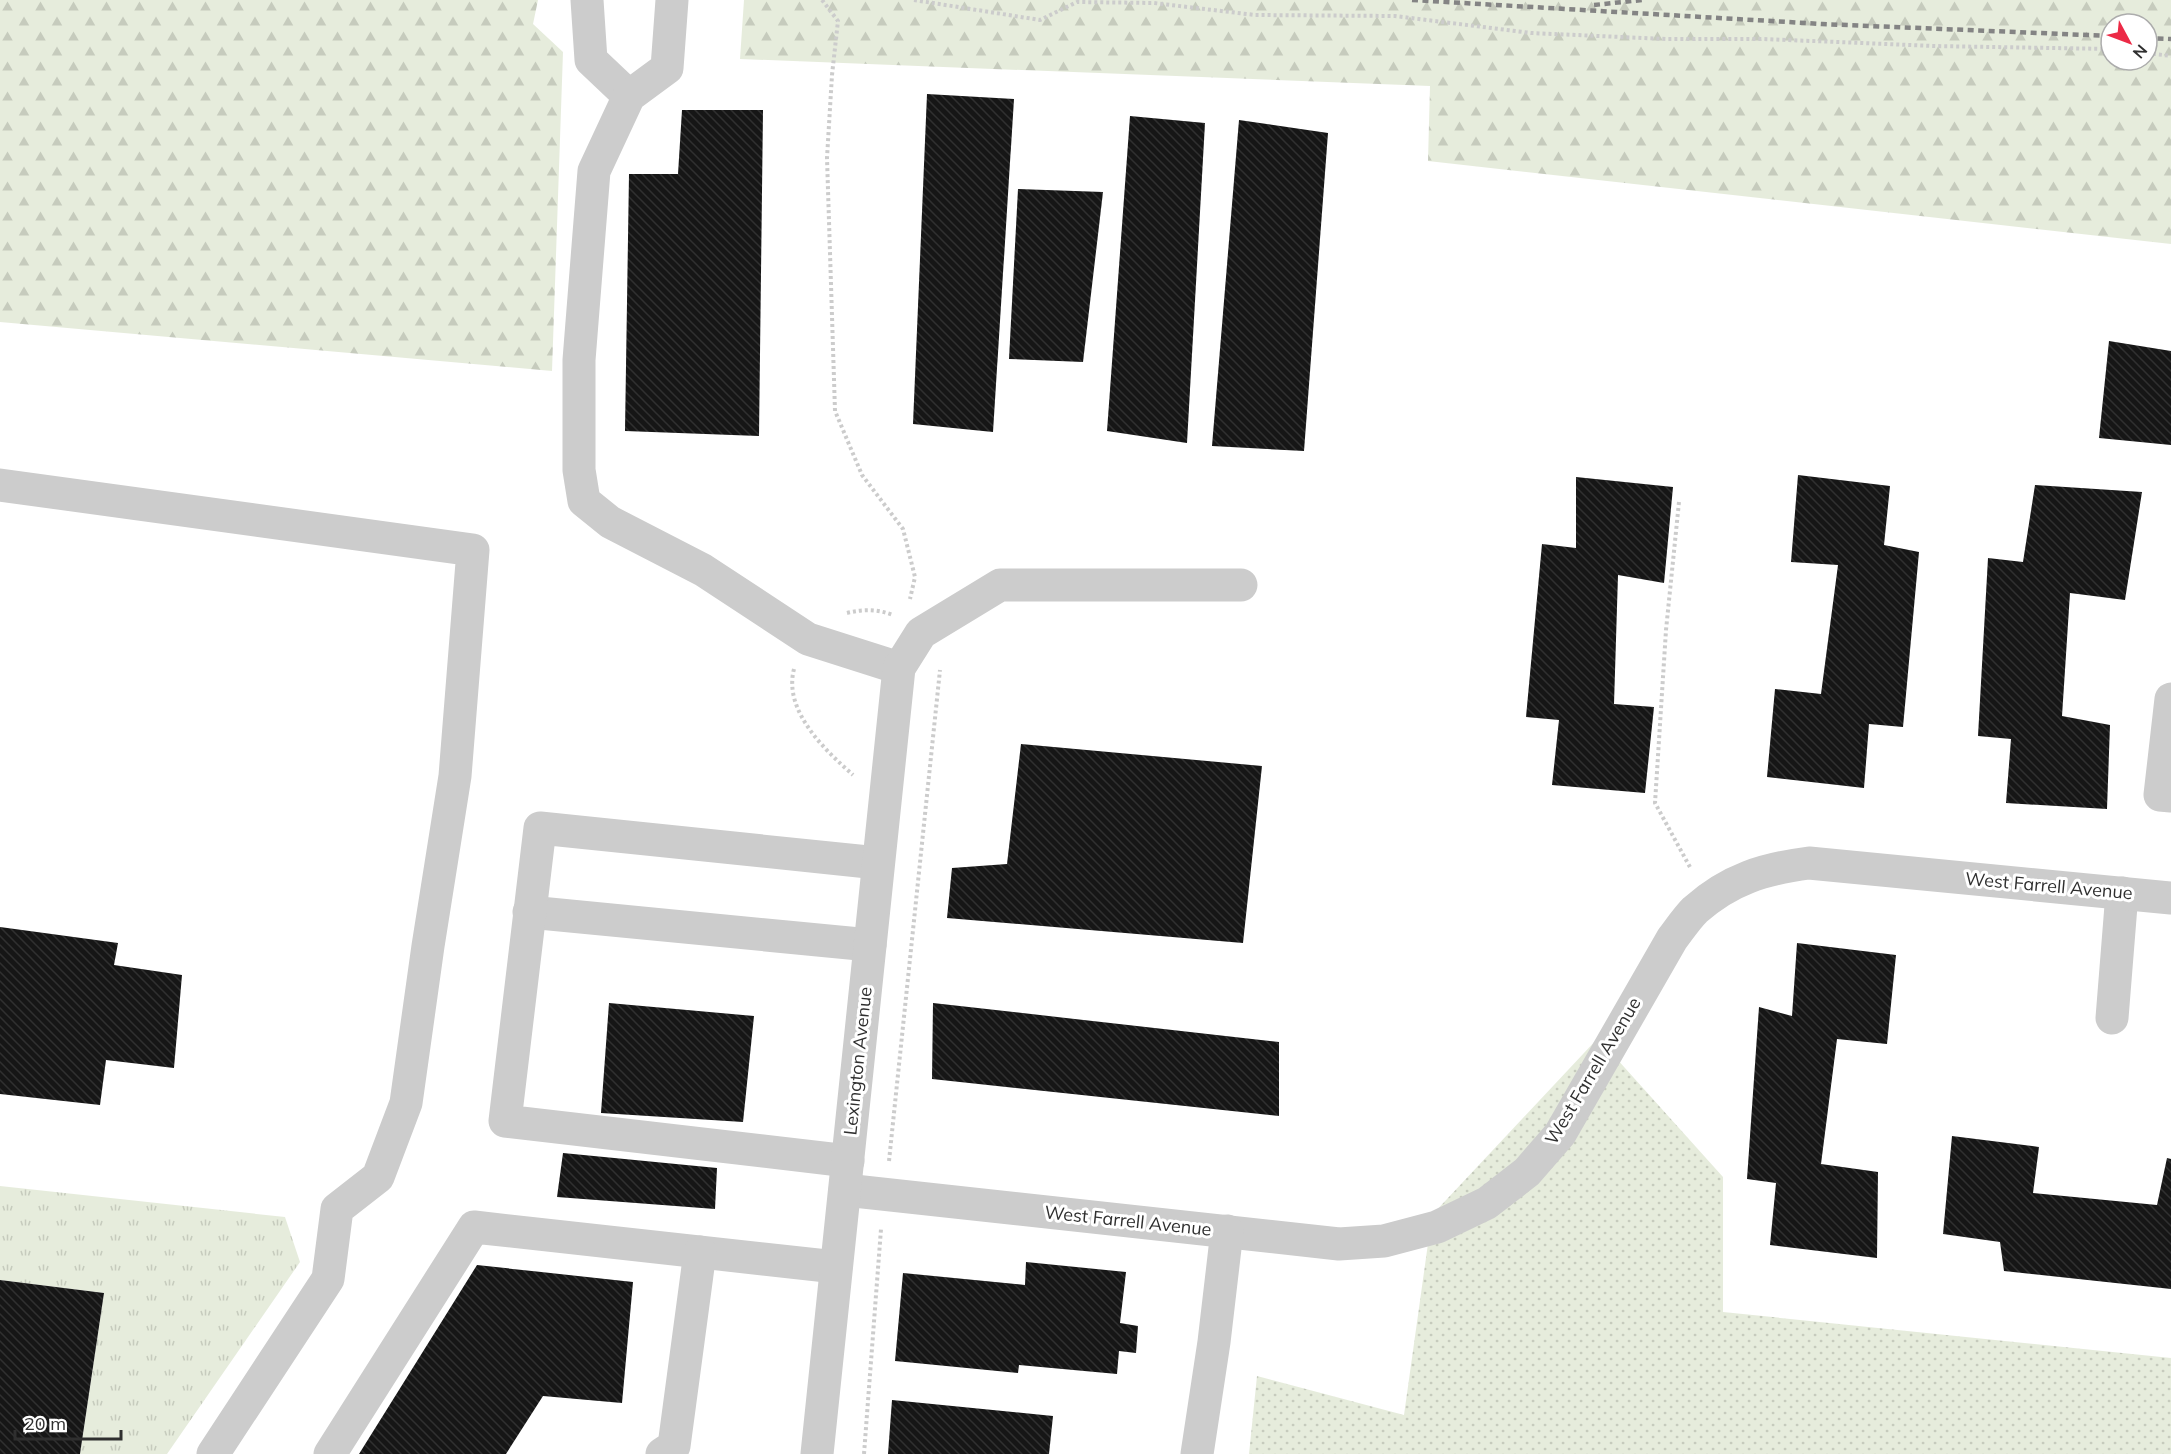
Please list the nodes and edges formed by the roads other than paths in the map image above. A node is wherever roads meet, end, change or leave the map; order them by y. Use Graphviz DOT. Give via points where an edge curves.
graph roads {
  1 [pos="587,0"];
  2 [pos="672,0"];
  3 [pos="629,96"];
  4 [pos="0,485"];
  5 [pos="1241,585"];
  6 [pos="899,668"];
  7 [pos="2171,699"];
  8 [pos="2171,796"];
  9 [pos="878,863"];
  10 [pos="2122,893"];
  11 [pos="2171,898"];
  12 [pos="529,912"];
  13 [pos="870,945"];
  14 [pos="2112,1018"];
  15 [pos="846,1175"];
  16 [pos="1227,1231"];
  17 [pos="700,1252"];
  18 [pos="836,1267"];
  19 [pos="213,1454"];
  20 [pos="330,1454"];
  21 [pos="662,1454"];
  22 [pos="817,1454"];
  23 [pos="1197,1454"];
  1 -- 3 [label="street" via="591,60"];
  2 -- 3 [label="street" via="667,68"];
  3 -- 6 [label="street" via="594,171 579,360 579,470 584,501 610,522 703,570 808,639"];
  4 -- 19 [label="street" via="473,550 455,776 406,1103 378,1177 337,1209 328,1279"];
  5 -- 6 [label="street" via="1000,585 921,633"];
  6 -- 9 [label="street, Lexington Avenue"];
  7 -- 8 [label="street" via="2160,795"];
  9 -- 12 [label="street" via="540,828"];
  9 -- 13 [label="street, Lexington Avenue"];
  10 -- 11 [label="street, West Farrell Avenue"];
  10 -- 14 [label="street"];
  10 -- 16 [label="street, West Farrell Avenue" via="1809,863 1775,867 1729,885 1694,911 1672,939 1560,1134 1527,1172 1487,1203 1437,1227 1384,1241 1339,1244"];
  12 -- 13 [label="street"];
  12 -- 15 [label="street, West Farrell Avenue" via="505,1121"];
  13 -- 15 [label="street, Lexington Avenue"];
  15 -- 16 [label="street, West Farrell Avenue"];
  15 -- 18 [label="street, Lexington Avenue"];
  16 -- 23 [label="street"];
  17 -- 18 [label="street"];
  17 -- 20 [label="street" via="474,1227"];
  17 -- 21 [label="street" via="674,1446"];
  18 -- 22 [label="street, Lexington Avenue"];
}
